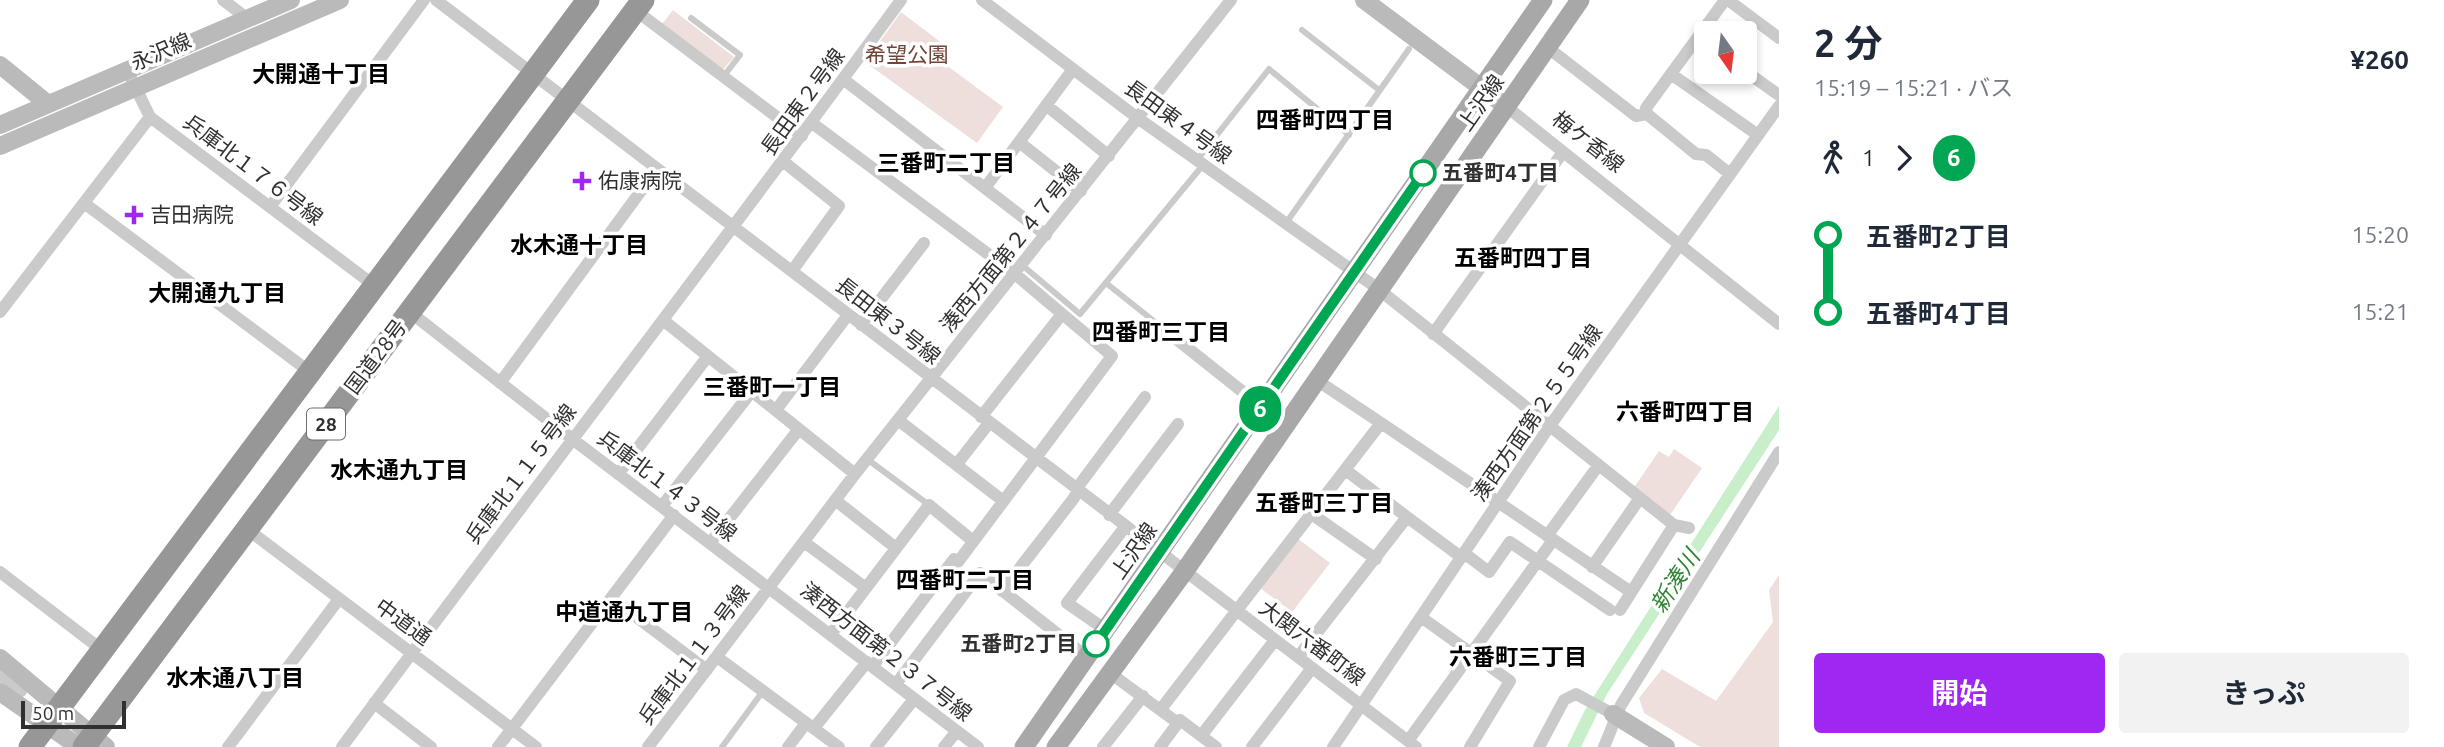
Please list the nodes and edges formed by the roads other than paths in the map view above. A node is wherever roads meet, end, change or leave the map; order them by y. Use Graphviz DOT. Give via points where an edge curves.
graph roads {
  1 [pos="223,0"];
  2 [pos="291,0"];
  3 [pos="340,0"];
  4 [pos="424,0"];
  5 [pos="436,0"];
  6 [pos="588,0"];
  7 [pos="901,0"];
  8 [pos="982,0"];
  9 [pos="1231,0"];
  10 [pos="1364,0"];
  11 [pos="1543,0"];
  12 [pos="1580,0"];
  13 [pos="1727,0"];
  14 [pos="639,5"];
  15 [pos="691,18"];
  16 [pos="248,19"];
  17 [pos="1714,21"];
  18 [pos="1302,30"];
  19 [pos="1779,38"];
  20 [pos="1547,47"];
  21 [pos="1409,49"];
  22 [pos="1694,50"];
  23 [pos="0,65"];
  24 [pos="1073,69"];
  25 [pos="127,71"];
  26 [pos="533,74"];
  27 [pos="1671,74"];
  28 [pos="723,77"];
  29 [pos="843,79"];
  30 [pos="1757,79"];
  31 [pos="1482,86"];
  32 [pos="134,88"];
  33 [pos="1379,90"];
  34 [pos="1779,95"];
  35 [pos="568,100"];
  36 [pos="48,104"];
  37 [pos="1046,105"];
  38 [pos="1779,106"];
  39 [pos="1507,107"];
  40 [pos="1647,114"];
  41 [pos="150,117"];
  42 [pos="1139,119"];
  43 [pos="811,123"];
  44 [pos="0,125"];
  45 [pos="1774,125"];
  46 [pos="1349,135"];
  47 [pos="1758,135"];
  48 [pos="802,136"];
  49 [pos="1019,142"];
  50 [pos="0,146"];
  51 [pos="1563,152"];
  52 [pos="1109,156"];
  53 [pos="783,162"];
  54 [pos="1200,162"];
  55 [pos="657,169"];
  56 [pos="1730,174"];
  57 [pos="985,188"];
  58 [pos="1081,191"];
  59 [pos="84,203"];
  60 [pos="270,207"];
  61 [pos="1286,223"];
  62 [pos="733,225"];
  63 [pos="1046,235"];
  64 [pos="924,243"];
  65 [pos="1680,243"];
  66 [pos="1019,269"];
  67 [pos="792,271"];
  68 [pos="1354,271"];
  69 [pos="1106,282"];
  70 [pos="375,286"];
  71 [pos="1384,295"];
  72 [pos="0,312"];
  73 [pos="410,312"];
  74 [pos="1062,314"];
  75 [pos="848,315"];
  76 [pos="663,320"];
  77 [pos="1779,324"];
  78 [pos="861,325"];
  79 [pos="1160,326"];
  80 [pos="1433,334"];
  81 [pos="708,356"];
  82 [pos="310,372"];
  83 [pos="931,379"];
  84 [pos="1315,379"];
  85 [pos="500,383"];
  86 [pos="752,391"];
  87 [pos="1248,396"];
  88 [pos="1145,397"];
  89 [pos="776,410"];
  90 [pos="898,420"];
  91 [pos="985,420"];
  92 [pos="1381,423"];
  93 [pos="1178,424"];
  94 [pos="1549,427"];
  95 [pos="799,429"];
  96 [pos="571,438"];
  97 [pos="1779,452"];
  98 [pos="1034,457"];
  99 [pos="867,459"];
  100 [pos="957,464"];
  101 [pos="1598,466"];
  102 [pos="1347,471"];
  103 [pos="618,474"];
  104 [pos="855,474"];
  105 [pos="1077,490"];
  106 [pos="1640,498"];
  107 [pos="835,500"];
  108 [pos="1002,500"];
  109 [pos="1497,502"];
  110 [pos="929,505"];
  111 [pos="662,506"];
  112 [pos="1313,514"];
  113 [pos="674,515"];
  114 [pos="1109,515"];
  115 [pos="1407,517"];
  116 [pos="1674,524"];
  117 [pos="1125,527"];
  118 [pos="1689,527"];
  119 [pos="247,529"];
  120 [pos="1550,538"];
  121 [pos="973,541"];
  122 [pos="711,542"];
  123 [pos="804,542"];
  124 [pos="896,548"];
  125 [pos="1160,554"];
  126 [pos="1461,556"];
  127 [pos="954,559"];
  128 [pos="1376,559"];
  129 [pos="1538,561"];
  130 [pos="1592,567"];
  131 [pos="0,572"];
  132 [pos="1184,572"];
  133 [pos="977,577"];
  134 [pos="770,587"];
  135 [pos="866,588"];
  136 [pos="1002,591"];
  137 [pos="1631,592"];
  138 [pos="611,598"];
  139 [pos="339,599"];
  140 [pos="1238,612"];
  141 [pos="1421,617"];
  142 [pos="1106,630"];
  143 [pos="831,634"];
  144 [pos="1275,640"];
  145 [pos="102,650"];
  146 [pos="412,652"];
  147 [pos="1472,653"];
  148 [pos="717,657"];
  149 [pos="1087,657"];
  150 [pos="1298,657"];
  151 [pos="0,658"];
  152 [pos="870,664"];
  153 [pos="1312,668"];
  154 [pos="707,670"];
  155 [pos="1110,673"];
  156 [pos="0,675"];
  157 [pos="896,684"];
  158 [pos="21,691"];
  159 [pos="764,691"];
  160 [pos="0,692"];
  161 [pos="1143,696"];
  162 [pos="914,699"];
  163 [pos="374,703"];
  164 [pos="1362,705"];
  165 [pos="60,707"];
  166 [pos="1161,709"];
  167 [pos="1616,715"];
  168 [pos="1178,723"];
  169 [pos="46,726"];
  170 [pos="810,726"];
  171 [pos="511,728"];
  172 [pos="957,731"];
  173 [pos="1201,736"];
  174 [pos="1412,744"];
  175 [pos="90,745"];
  176 [pos="30,747"];
  177 [pos="228,747"];
  178 [pos="342,747"];
  179 [pos="431,747"];
  180 [pos="498,747"];
  181 [pos="536,747"];
  182 [pos="648,747"];
  183 [pos="722,747"];
  184 [pos="788,747"];
  185 [pos="839,747"];
  186 [pos="876,747"];
  187 [pos="944,747"];
  188 [pos="978,747"];
  189 [pos="1024,747"];
  190 [pos="1056,747"];
  191 [pos="1103,747"];
  192 [pos="1160,747"];
  193 [pos="1216,747"];
  194 [pos="1252,747"];
  195 [pos="1333,747"];
  196 [pos="1470,747"];
  197 [pos="1539,747"];
  198 [pos="1604,747"];
  199 [pos="1666,747"];
  1 -- 16 [label="street"];
  2 -- 16 [label="street, 永沢線"];
  3 -- 32 [label="street, 永沢線"];
  4 -- 60 [label="street"];
  5 -- 26 [label="street, 長田東３号線"];
  6 -- 26 [label="highway, 国道28号 / 28"];
  7 -- 29 [label="street, 長田東２号線"];
  8 -- 24 [label="street, 長田東４号線"];
  9 -- 42 [label="street, 湊西方面第２４７号線"];
  10 -- 31 [label="street, 梅ケ香線"];
  11 -- 31 [label="main road, 上沢線"];
  12 -- 20 [label="main road, 上沢線"];
  13 -- 17 [label="street"];
  13 -- 19 [label="street"];
  14 -- 28 [label="street"];
  14 -- 35 [label="highway, 国道28号 / 28"];
  15 -- 28 [label="lane" via="740,55"];
  16 -- 25 [label="street, 永沢線"];
  18 -- 33 [label="lane"];
  20 -- 39 [label="main road, 上沢線"];
  20 -- 40 [label="street" via="1636,116"];
  21 -- 33 [label="lane"];
  22 -- 27 [label="street"];
  23 -- 36 [label="street"];
  24 -- 37 [label="street"];
  24 -- 42 [label="street, 長田東４号線"];
  25 -- 32 [label="street, 兵庫北１７６号線"];
  25 -- 36 [label="street, 永沢線"];
  26 -- 35 [label="street, 長田東３号線"];
  26 -- 70 [label="highway, 国道28号 / 28"];
  27 -- 40 [label="street" via="1646,108"];
  27 -- 47 [label="street"];
  28 -- 48 [label="street"];
  29 -- 43 [label="street, 長田東２号線"];
  29 -- 57 [label="street"];
  30 -- 34 [label="street"];
  31 -- 39 [label="street, 梅ケ香線"];
  31 -- 68 [label="main road, 上沢線"];
  32 -- 41 [label="street, 兵庫北１７６号線"];
  32 -- 50 [label="street, 永沢線"];
  33 -- 46 [label="lane"];
  35 -- 55 [label="street, 長田東３号線"];
  35 -- 73 [label="highway, 国道28号 / 28"];
  36 -- 44 [label="street, 永沢線"];
  37 -- 49 [label="street"];
  37 -- 52 [label="street"];
  38 -- 45 [label="street, 湊西方面第２５５号線"];
  39 -- 51 [label="street, 梅ケ香線"];
  39 -- 71 [label="main road, 上沢線"];
  40 -- 56 [label="street" via="1696,154 1706,155"];
  41 -- 59 [label="street"];
  41 -- 60 [label="street, 兵庫北１７６号線"];
  42 -- 52 [label="street, 湊西方面第２４７号線"];
  42 -- 54 [label="street, 長田東４号線"];
  43 -- 48 [label="street, 長田東２号線"];
  43 -- 66 [label="street"];
  45 -- 47 [label="street, 湊西方面第２５５号線"];
  46 -- 54 [label="lane" via="1269,69"];
  46 -- 61 [label="lane"];
  47 -- 56 [label="street, 湊西方面第２５５号線"];
  48 -- 53 [label="street, 長田東２号線"];
  49 -- 57 [label="street"];
  49 -- 58 [label="street"];
  51 -- 65 [label="street, 梅ケ香線"];
  51 -- 80 [label="street"];
  52 -- 58 [label="street, 湊西方面第２４７号線"];
  53 -- 62 [label="street, 長田東２号線"];
  53 -- 67 [label="street" via="839,206"];
  54 -- 61 [label="street, 長田東４号線"];
  54 -- 69 [label="lane"];
  55 -- 62 [label="street, 長田東３号線"];
  55 -- 85 [label="street"];
  56 -- 65 [label="street, 湊西方面第２５５号線"];
  57 -- 63 [label="street"];
  58 -- 63 [label="street, 湊西方面第２４７号線"];
  59 -- 72 [label="street"];
  59 -- 82 [label="street"];
  60 -- 70 [label="street, 兵庫北１７６号線"];
  61 -- 68 [label="street, 長田東４号線"];
  62 -- 67 [label="street, 長田東３号線"];
  62 -- 76 [label="street, 兵庫北１１５号線"];
  63 -- 66 [label="street, 湊西方面第２４７号線"];
  64 -- 78 [label="street"];
  65 -- 77 [label="street, 梅ケ香線"];
  65 -- 94 [label="street, 湊西方面第２５５号線"];
  66 -- 69 [label="lane" via="1080,314"];
  66 -- 74 [label="street"];
  66 -- 83 [label="street, 湊西方面第２４７号線"];
  67 -- 75 [label="street, 長田東３号線"];
  68 -- 71 [label="street, 長田東４号線"];
  68 -- 125 [label="main road, 上沢線"];
  69 -- 79 [label="lane"];
  70 -- 82 [label="highway, 国道28号 / 28"];
  71 -- 80 [label="street, 長田東４号線"];
  71 -- 84 [label="main road, 上沢線"];
  73 -- 85 [label="street, 兵庫北１４３号線"];
  73 -- 119 [label="highway, 国道28号 / 28"];
  74 -- 91 [label="street"];
  74 -- 98 [label="street" via="1112,356"];
  75 -- 78 [label="street, 長田東３号線"];
  75 -- 89 [label="street"];
  76 -- 81 [label="street"];
  76 -- 96 [label="street, 兵庫北１１５号線"];
  78 -- 83 [label="street, 長田東３号線"];
  79 -- 87 [label="street"];
  80 -- 94 [label="street, 長田東４号線"];
  81 -- 86 [label="street"];
  81 -- 103 [label="street"];
  82 -- 145 [label="highway, 国道28号 / 28"];
  83 -- 90 [label="street, 湊西方面第２４７号線"];
  83 -- 91 [label="street, 長田東３号線"];
  84 -- 92 [label="street"];
  84 -- 132 [label="main road, 上沢線"];
  85 -- 96 [label="street, 兵庫北１４３号線"];
  86 -- 89 [label="street"];
  86 -- 111 [label="street"];
  88 -- 105 [label="street"];
  89 -- 95 [label="street"];
  90 -- 99 [label="street, 湊西方面第２４７号線"];
  90 -- 100 [label="street"];
  91 -- 98 [label="street, 長田東３号線"];
  91 -- 100 [label="street"];
  92 -- 102 [label="street"];
  92 -- 109 [label="street"];
  93 -- 114 [label="street"];
  94 -- 101 [label="street, 長田東４号線"];
  94 -- 109 [label="street, 湊西方面第２５５号線"];
  95 -- 104 [label="street"];
  95 -- 122 [label="street"];
  96 -- 103 [label="street, 兵庫北１４３号線"];
  96 -- 146 [label="street, 兵庫北１１５号線"];
  97 -- 167 [label="street"];
  98 -- 105 [label="street, 長田東３号線"];
  98 -- 108 [label="street"];
  99 -- 104 [label="street, 湊西方面第２４７号線"];
  99 -- 110 [label="lane"];
  100 -- 108 [label="street"];
  101 -- 106 [label="street, 長田東４号線"];
  101 -- 120 [label="street"];
  102 -- 112 [label="street"];
  102 -- 115 [label="street"];
  103 -- 111 [label="street, 兵庫北１４３号線"];
  104 -- 107 [label="street, 湊西方面第２４７号線"];
  105 -- 114 [label="street, 長田東３号線"];
  105 -- 136 [label="street"];
  106 -- 116 [label="street, 長田東４号線"];
  106 -- 130 [label="street"];
  107 -- 123 [label="street, 湊西方面第２４７号線"];
  107 -- 124 [label="street"];
  108 -- 121 [label="street"];
  109 -- 120 [label="street"];
  109 -- 126 [label="street, 湊西方面第２５５号線"];
  110 -- 121 [label="street"];
  110 -- 124 [label="street"];
  111 -- 113 [label="street, 兵庫北１４３号線"];
  112 -- 128 [label="street"];
  112 -- 140 [label="street"];
  113 -- 122 [label="street, 兵庫北１４３号線"];
  113 -- 138 [label="street"];
  114 -- 117 [label="street, 長田東３号線"];
  115 -- 126 [label="street"];
  115 -- 128 [label="street"];
  116 -- 118 [label="street"];
  116 -- 137 [label="street"];
  117 -- 125 [label="street, 長田東３号線"];
  117 -- 142 [label="street" via="1067,603"];
  119 -- 139 [label="street, 中道通"];
  119 -- 175 [label="highway, 国道28号 / 28"];
  120 -- 129 [label="street"];
  120 -- 130 [label="street"];
  121 -- 127 [label="street"];
  122 -- 134 [label="street, 兵庫北１４３号線"];
  123 -- 134 [label="street, 湊西方面第２４７号線"];
  123 -- 135 [label="street"];
  124 -- 135 [label="street"];
  125 -- 132 [label="street, 長田東３号線"];
  125 -- 142 [label="main road, 上沢線"];
  126 -- 129 [label="street" via="1489,572 1510,542"];
  126 -- 141 [label="street, 湊西方面第２５５号線"];
  127 -- 133 [label="street"];
  127 -- 152 [label="street"];
  128 -- 150 [label="street"];
  129 -- 137 [label="street" via="1615,610"];
  129 -- 147 [label="street"];
  130 -- 137 [label="street"];
  131 -- 145 [label="street"];
  132 -- 140 [label="street, 大関六番町線"];
  132 -- 155 [label="main road, 上沢線"];
  133 -- 136 [label="street" via="980,573"];
  133 -- 157 [label="street"];
  134 -- 143 [label="street, 湊西方面第２３７号線"];
  134 -- 148 [label="street, 兵庫北１１３号線"];
  135 -- 143 [label="street"];
  136 -- 149 [label="street"];
  138 -- 154 [label="street"];
  138 -- 171 [label="street"];
  139 -- 146 [label="street, 中道通"];
  139 -- 177 [label="street"];
  140 -- 144 [label="street, 大関六番町線"];
  140 -- 166 [label="street"];
  141 -- 147 [label="street"];
  141 -- 164 [label="street, 湊西方面第２５５号線"];
  142 -- 149 [label="main road, 上沢線"];
  143 -- 152 [label="street, 湊西方面第２３７号線"];
  144 -- 150 [label="street, 大関六番町線"];
  144 -- 173 [label="street"];
  145 -- 165 [label="highway, 国道28号 / 28"];
  146 -- 163 [label="street, 兵庫北１１５号線"];
  146 -- 171 [label="street, 中道通"];
  147 -- 174 [label="street"];
  147 -- 196 [label="street" via="1510,681"];
  148 -- 154 [label="street, 兵庫北１１３号線"];
  148 -- 159 [label="street"];
  149 -- 189 [label="main road, 上沢線"];
  150 -- 153 [label="street, 大関六番町線"];
  151 -- 165 [label="street"];
  152 -- 157 [label="street, 湊西方面第２３７号線"];
  152 -- 170 [label="street"];
  153 -- 164 [label="street, 大関六番町線"];
  153 -- 194 [label="street"];
  154 -- 182 [label="street, 兵庫北１１３号線"];
  155 -- 161 [label="street"];
  155 -- 190 [label="main road, 上沢線"];
  156 -- 158 [label="street"];
  157 -- 162 [label="street, 湊西方面第２３７号線"];
  159 -- 170 [label="street"];
  159 -- 183 [label="lane"];
  160 -- 169 [label="street"];
  161 -- 166 [label="street"];
  161 -- 191 [label="street"];
  162 -- 172 [label="street, 湊西方面第２３７号線"];
  162 -- 186 [label="street"];
  163 -- 178 [label="street, 兵庫北１１５号線"];
  163 -- 179 [label="street"];
  164 -- 174 [label="street, 大関六番町線"];
  164 -- 195 [label="street, 湊西方面第２５５号線"];
  165 -- 169 [label="highway, 28"];
  165 -- 175 [label="street"];
  166 -- 168 [label="street"];
  167 -- 197 [label="street" via="1576,694 1564,699"];
  167 -- 198 [label="street"];
  167 -- 199 [label="street"];
  168 -- 173 [label="street" via="1180,720"];
  168 -- 192 [label="street"];
  169 -- 175 [label="street"];
  169 -- 176 [label="highway, 28"];
  170 -- 184 [label="street"];
  170 -- 185 [label="street"];
  171 -- 180 [label="street"];
  171 -- 181 [label="street, 中道通"];
  172 -- 187 [label="street"];
  172 -- 188 [label="street, 湊西方面第２３７号線"];
  173 -- 193 [label="street"];
}
